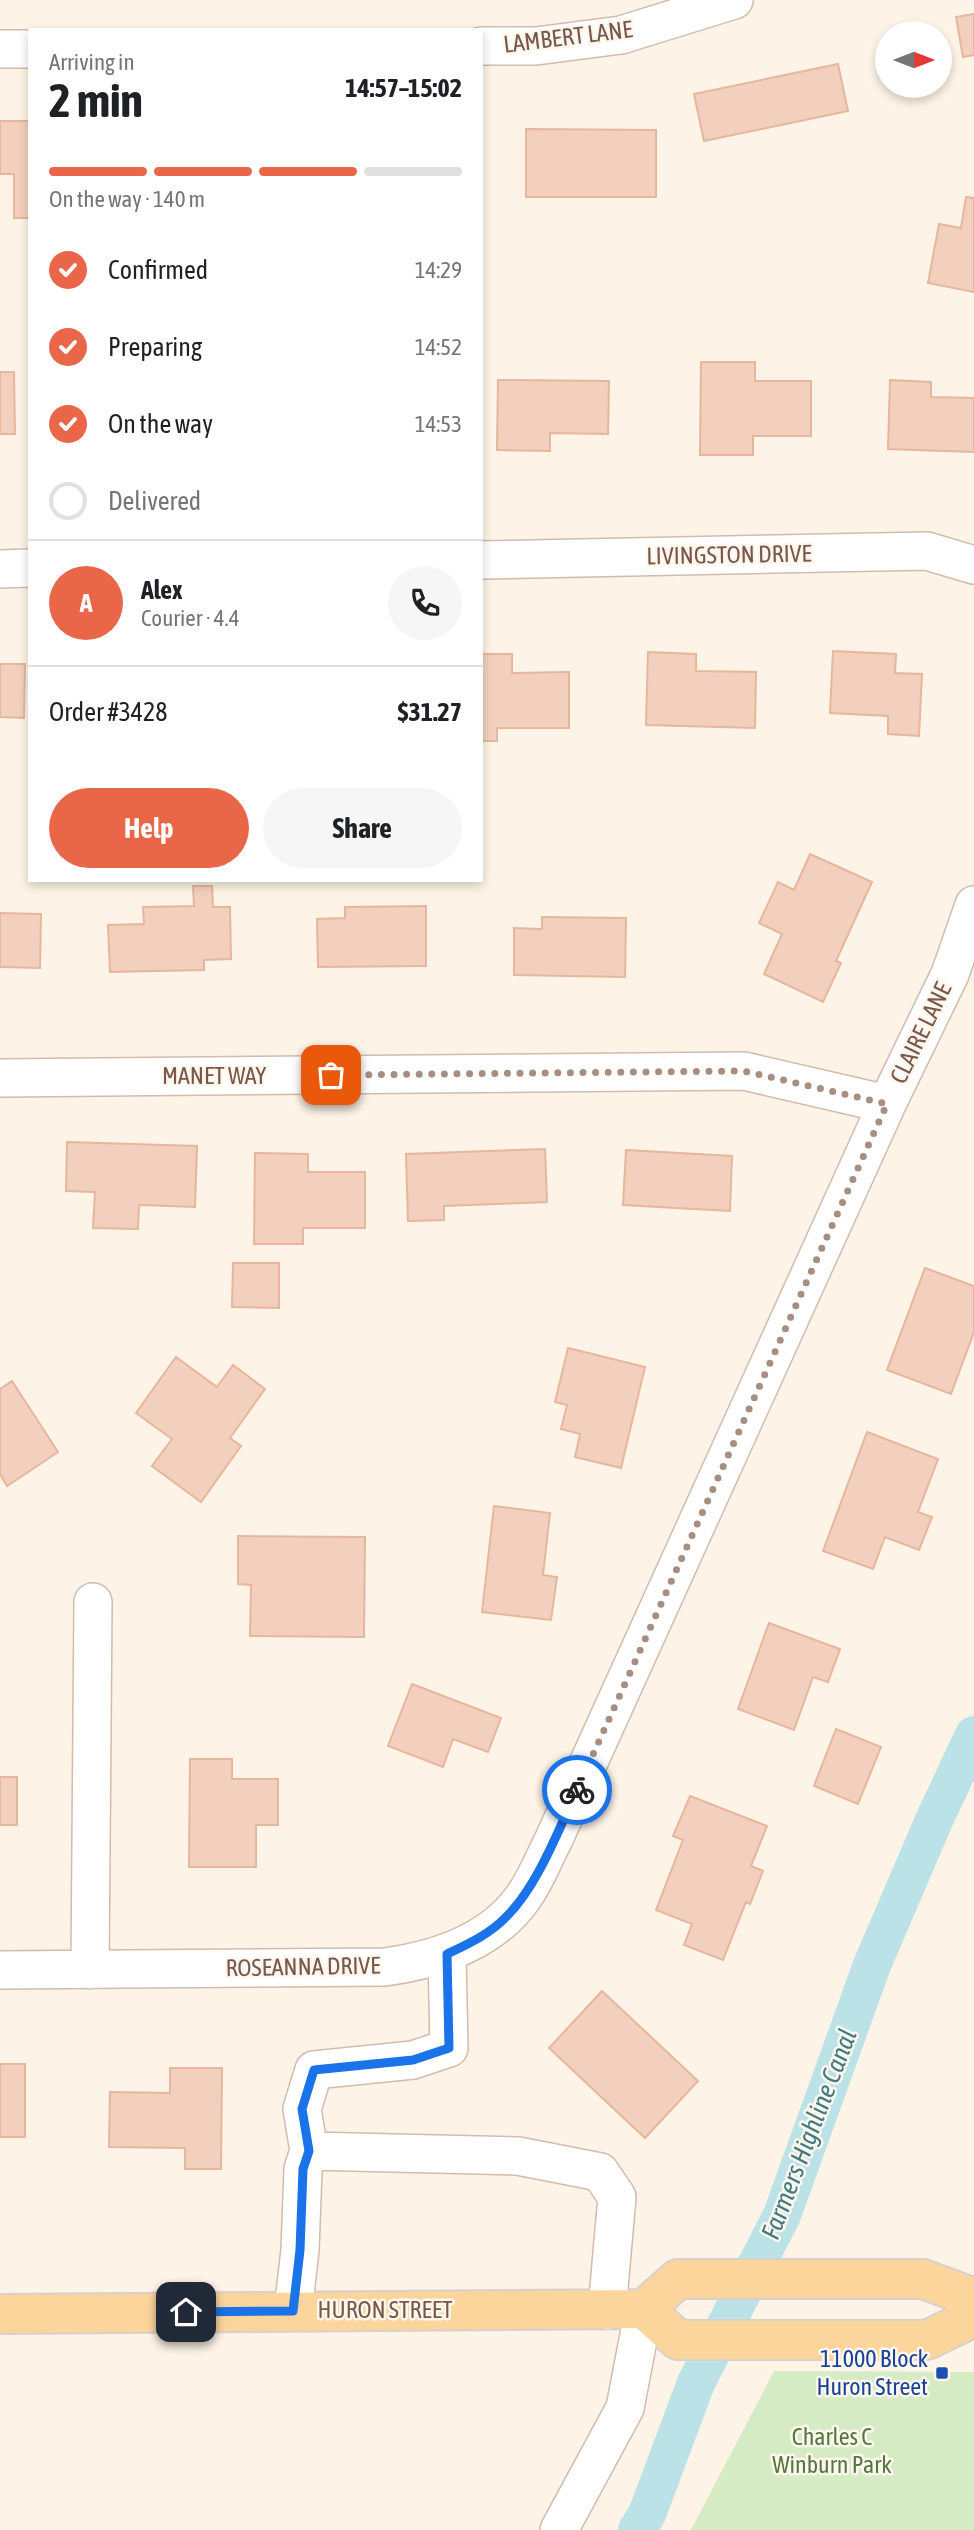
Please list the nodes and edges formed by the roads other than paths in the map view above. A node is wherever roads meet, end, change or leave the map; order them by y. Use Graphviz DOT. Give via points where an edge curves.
graph roads {
  1 [pos="734,0"];
  2 [pos="483,46"];
  3 [pos="0,49"];
  4 [pos="28,49"];
  5 [pos="483,560"];
  6 [pos="974,565"];
  7 [pos="28,568"];
  8 [pos="0,569"];
  9 [pos="974,905"];
  10 [pos="0,1078"];
  11 [pos="887,1104"];
  12 [pos="93,1602"];
  13 [pos="506,1918"];
  14 [pos="447,1954"];
  15 [pos="0,1970"];
  16 [pos="90,1970"];
  17 [pos="309,2151"];
  18 [pos="974,2298"];
  19 [pos="644,2309"];
  20 [pos="607,2310"];
  21 [pos="293,2311"];
  22 [pos="0,2314"];
  23 [pos="974,2316"];
  24 [pos="559,2530"];
  1 -- 2 [label="street, LAMBERT LANE" via="621,35 537,46"];
  3 -- 4 [label="street"];
  5 -- 6 [label="street, LIVINGSTON DRIVE" via="928,551"];
  7 -- 8 [label="street"];
  9 -- 11 [label="street, CLAIRE LANE" via="950,974"];
  10 -- 11 [label="street, MANET WAY" via="744,1071"];
  11 -- 13 [label="street, CLAIRE LANE" via="553,1841 523,1898"];
  12 -- 16 [label="street"];
  13 -- 14 [label="street, ROSEANNA DRIVE"];
  14 -- 16 [label="street, ROSEANNA DRIVE" via="385,1967"];
  14 -- 17 [label="street" via="449,2048 413,2060 314,2070 302,2109"];
  15 -- 16 [label="street, ROSEANNA DRIVE"];
  17 -- 20 [label="street" via="518,2156 600,2172 617,2197"];
  17 -- 21 [label="street" via="303,2169"];
  18 -- 19 [label="main road" via="923,2279 678,2278"];
  19 -- 20 [label="main road, HURON STREET"];
  19 -- 23 [label="main road" via="678,2340 928,2340"];
  19 -- 24 [label="street" via="625,2408"];
  20 -- 21 [label="main road, HURON STREET"];
  21 -- 22 [label="main road, HURON STREET"];
}
